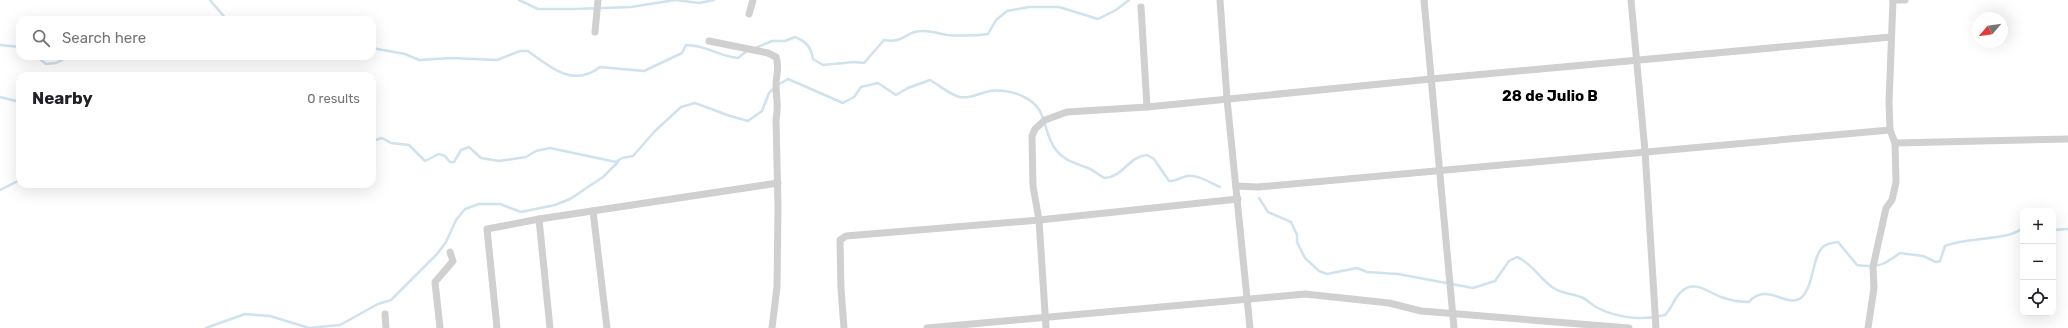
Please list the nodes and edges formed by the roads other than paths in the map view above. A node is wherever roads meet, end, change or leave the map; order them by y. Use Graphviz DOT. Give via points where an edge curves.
graph roads {
  1 [pos="598,0"];
  2 [pos="753,0"];
  3 [pos="1220,0"];
  4 [pos="1424,0"];
  5 [pos="1631,0"];
  6 [pos="1893,0"];
  7 [pos="1905,0"];
  8 [pos="1141,7"];
  9 [pos="749,14"];
  10 [pos="595,32"];
  11 [pos="1891,37"];
  12 [pos="709,41"];
  13 [pos="1637,60"];
  14 [pos="1431,78"];
  15 [pos="1227,98"];
  16 [pos="1147,107"];
  17 [pos="1890,130"];
  18 [pos="2068,139"];
  19 [pos="1895,143"];
  20 [pos="1646,151"];
  21 [pos="1440,171"];
  22 [pos="778,183"];
  23 [pos="1236,186"];
  24 [pos="1238,199"];
  25 [pos="593,211"];
  26 [pos="539,220"];
  27 [pos="1039,220"];
  28 [pos="450,252"];
  29 [pos="1246,299"];
  30 [pos="1454,313"];
  31 [pos="385,314"];
  32 [pos="1045,317"];
  33 [pos="386,328"];
  34 [pos="440,328"];
  35 [pos="497,328"];
  36 [pos="550,328"];
  37 [pos="607,328"];
  38 [pos="772,328"];
  39 [pos="844,328"];
  40 [pos="927,328"];
  41 [pos="1046,328"];
  42 [pos="1250,328"];
  43 [pos="1454,328"];
  44 [pos="1629,328"];
  45 [pos="1656,328"];
  46 [pos="1868,328"];
  1 -- 10 [label="street"];
  2 -- 9 [label="street"];
  3 -- 15 [label="street"];
  4 -- 14 [label="street"];
  5 -- 13 [label="street"];
  6 -- 7 [label="street"];
  6 -- 11 [label="street"];
  8 -- 16 [label="street"];
  11 -- 13 [label="street"];
  11 -- 17 [label="street"];
  12 -- 22 [label="street" via="768,53 776,58 779,68 776,86 779,108 776,120"];
  13 -- 14 [label="street"];
  13 -- 20 [label="street"];
  14 -- 15 [label="street"];
  14 -- 21 [label="street"];
  15 -- 16 [label="street"];
  15 -- 23 [label="street"];
  16 -- 27 [label="street" via="1067,112 1045,120 1035,129 1032,136 1033,186"];
  17 -- 19 [label="street"];
  17 -- 20 [label="street"];
  18 -- 19 [label="street"];
  19 -- 46 [label="street" via="1896,182 1892,200 1886,208 1873,267 1874,288"];
  20 -- 21 [label="street"];
  20 -- 45 [label="street"];
  21 -- 23 [label="street" via="1258,187"];
  21 -- 30 [label="street"];
  22 -- 25 [label="street"];
  22 -- 38 [label="street" via="777,287"];
  23 -- 24 [label="street"];
  24 -- 27 [label="street"];
  24 -- 29 [label="street"];
  25 -- 26 [label="street"];
  25 -- 37 [label="street"];
  26 -- 35 [label="street" via="487,229"];
  26 -- 36 [label="street"];
  27 -- 32 [label="street"];
  27 -- 39 [label="street" via="846,236 840,240"];
  28 -- 34 [label="street" via="453,261 435,282"];
  29 -- 30 [label="street" via="1305,294 1388,304 1421,311"];
  29 -- 32 [label="street"];
  29 -- 42 [label="street"];
  30 -- 43 [label="street"];
  30 -- 44 [label="street"];
  31 -- 33 [label="street"];
  32 -- 40 [label="street"];
  32 -- 41 [label="street"];
}
